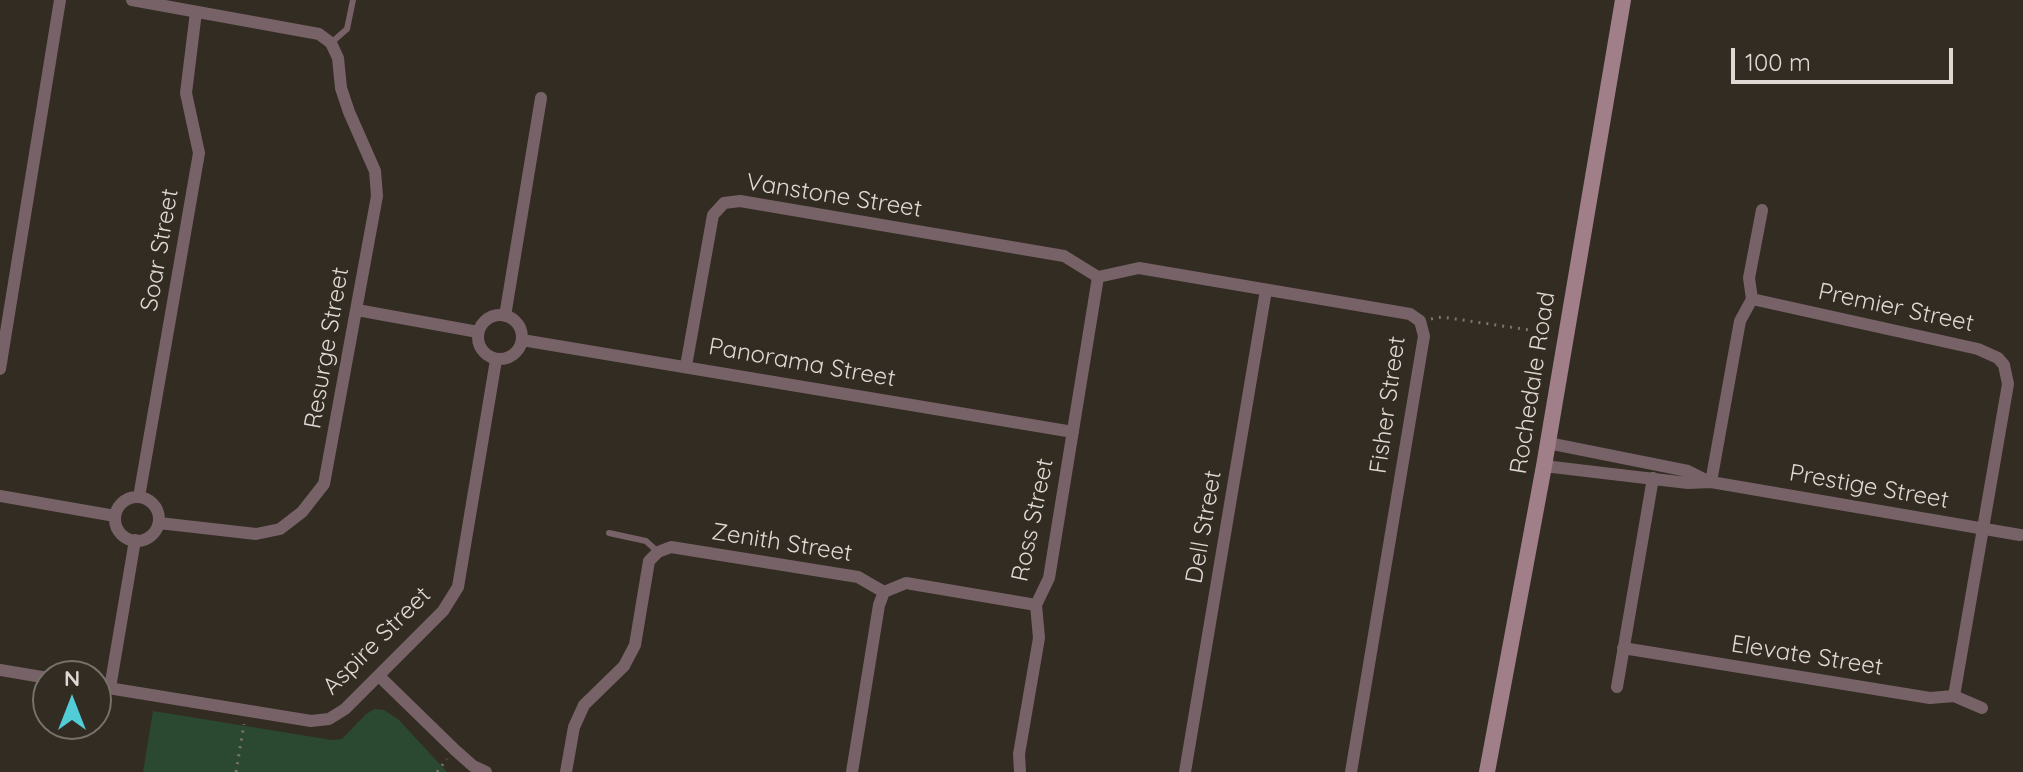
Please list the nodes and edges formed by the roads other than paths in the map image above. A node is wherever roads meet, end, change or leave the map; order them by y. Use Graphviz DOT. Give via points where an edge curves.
graph roads {
  1 [pos="60,0"];
  2 [pos="132,0"];
  3 [pos="353,0"];
  4 [pos="1623,0"];
  5 [pos="196,12"];
  6 [pos="331,43"];
  7 [pos="541,98"];
  8 [pos="1762,210"];
  9 [pos="1098,277"];
  10 [pos="1266,290"];
  11 [pos="1752,299"];
  12 [pos="357,310"];
  13 [pos="505,316"];
  14 [pos="478,332"];
  15 [pos="522,340"];
  16 [pos="496,360"];
  17 [pos="686,366"];
  18 [pos="0,369"];
  19 [pos="1073,432"];
  20 [pos="1548,443"];
  21 [pos="1544,466"];
  22 [pos="1653,478"];
  23 [pos="1711,482"];
  24 [pos="0,496"];
  25 [pos="139,497"];
  26 [pos="115,516"];
  27 [pos="159,523"];
  28 [pos="1984,528"];
  29 [pos="609,533"];
  30 [pos="2020,535"];
  31 [pos="135,540"];
  32 [pos="658,552"];
  33 [pos="884,592"];
  34 [pos="1036,605"];
  35 [pos="1623,648"];
  36 [pos="0,670"];
  37 [pos="32,675"];
  38 [pos="112,676"];
  39 [pos="379,676"];
  40 [pos="1617,687"];
  41 [pos="112,688"];
  42 [pos="1954,696"];
  43 [pos="1982,708"];
  44 [pos="486,772"];
  45 [pos="566,772"];
  46 [pos="852,772"];
  47 [pos="1020,772"];
  48 [pos="1185,772"];
  49 [pos="1351,772"];
  50 [pos="1487,772"];
  1 -- 18 [label="street"];
  2 -- 5 [label="street"];
  3 -- 6 [label="lane" via="347,29"];
  4 -- 20 [label="main road, Rochedale Road"];
  5 -- 6 [label="street" via="319,34"];
  5 -- 25 [label="street, Soar Street" via="186,93 199,153"];
  6 -- 12 [label="street, Resurge Street" via="349,112 375,171 377,196"];
  7 -- 13 [label="street"];
  8 -- 11 [label="street" via="1749,278"];
  9 -- 10 [label="street, Fisher Street" via="1139,268"];
  9 -- 17 [label="street, Vanstone Street" via="1064,256 740,201 724,203 713,215"];
  9 -- 19 [label="street, Ross Street"];
  10 -- 48 [label="street, Dell Street"];
  10 -- 49 [label="street, Fisher Street" via="1410,314 1420,321 1424,336"];
  11 -- 23 [label="street" via="1740,321"];
  11 -- 28 [label="street, Premier Street" via="1978,349 1998,358 2008,384"];
  12 -- 14 [label="street"];
  12 -- 27 [label="street, Resurge Street" via="324,484 302,512 280,529 256,534"];
  13 -- 14 [label="street" via="488,318"];
  13 -- 15 [label="street" via="519,325"];
  14 -- 16 [label="street" via="481,350"];
  15 -- 16 [label="street" via="516,353"];
  15 -- 17 [label="street, Panorama Street"];
  16 -- 39 [label="street, Aspire Street" via="458,587 443,611"];
  17 -- 19 [label="street, Panorama Street"];
  19 -- 34 [label="street, Ross Street" via="1049,578"];
  20 -- 21 [label="main road, Rochedale Road"];
  20 -- 23 [label="street, Prestige Street" via="1688,471"];
  21 -- 22 [label="street, Prestige Street"];
  21 -- 50 [label="main road, Rochedale Road"];
  22 -- 23 [label="street, Prestige Street"];
  22 -- 35 [label="street"];
  23 -- 28 [label="street, Prestige Street"];
  24 -- 26 [label="street"];
  25 -- 26 [label="street" via="123,502"];
  25 -- 27 [label="street" via="152,503"];
  26 -- 31 [label="street" via="120,532"];
  27 -- 31 [label="street" via="150,537"];
  28 -- 30 [label="street, Prestige Street"];
  28 -- 42 [label="street"];
  29 -- 32 [label="lane, Zenith Street" via="646,541"];
  31 -- 38 [label="street"];
  32 -- 33 [label="street, Zenith Street" via="671,547 858,577"];
  32 -- 45 [label="street" via="649,561 635,645 624,666 584,705"];
  33 -- 34 [label="street" via="906,583"];
  33 -- 46 [label="street"];
  34 -- 47 [label="street, Ross Street" via="1039,638"];
  35 -- 40 [label="street"];
  35 -- 42 [label="street, Elevate Street" via="1930,698"];
  36 -- 37 [label="street"];
  39 -- 41 [label="street, Aspire Street" via="345,709 329,719 311,721"];
  39 -- 44 [label="street" via="455,750"];
  42 -- 43 [label="street, Elevate Street"];
}
